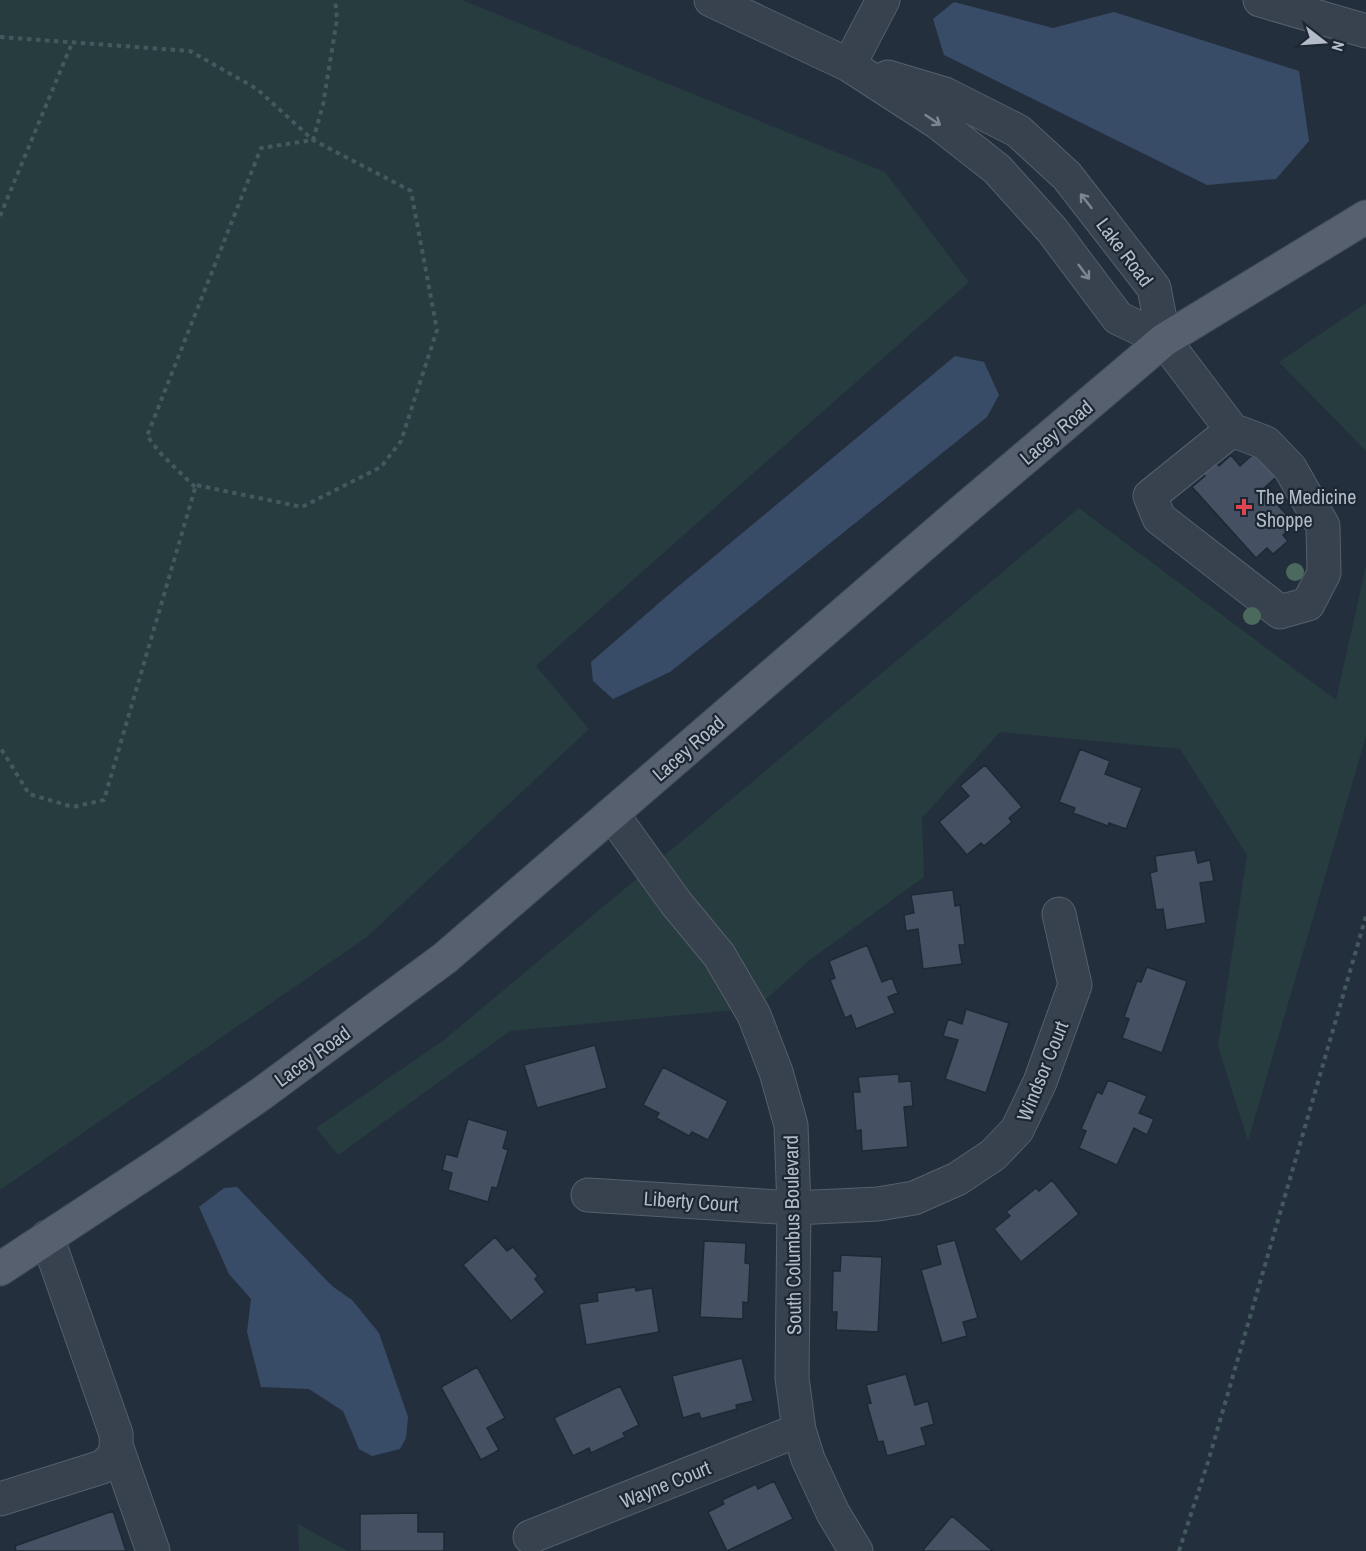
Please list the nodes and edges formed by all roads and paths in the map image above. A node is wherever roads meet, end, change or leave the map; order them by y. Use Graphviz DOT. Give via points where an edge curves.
graph roads {
  1 [pos="335,0"];
  2 [pos="711,0"];
  3 [pos="883,0"];
  4 [pos="1260,0"];
  5 [pos="1366,31"];
  6 [pos="0,37"];
  7 [pos="72,43"];
  8 [pos="849,65"];
  9 [pos="313,140"];
  10 [pos="0,216"];
  11 [pos="1366,217"];
  12 [pos="1164,340"];
  13 [pos="1232,430"];
  14 [pos="195,487"];
  15 [pos="0,747"];
  16 [pos="612,814"];
  17 [pos="1059,914"];
  18 [pos="1366,916"];
  19 [pos="588,1195"];
  20 [pos="794,1208"];
  21 [pos="47,1237"];
  22 [pos="0,1269"];
  23 [pos="799,1430"];
  24 [pos="117,1448"];
  25 [pos="0,1499"];
  26 [pos="530,1537"];
  27 [pos="153,1551"];
  28 [pos="856,1551"];
  29 [pos="1179,1551"];
  1 -- 9 [label="path" via="338,19"];
  2 -- 8 [label="street, Lake Road"];
  3 -- 8 [label="street"];
  4 -- 5 [label="street"];
  6 -- 7 [label="path"];
  7 -- 9 [label="path" via="190,51 257,89"];
  7 -- 10 [label="path"];
  8 -- 12 [label="street, Lake Road, one-way" via="937,122 998,169 1052,230 1118,318"];
  12 -- 8 [label="street, Lake Road, one-way" via="1154,288 1067,176 1018,131 945,94"];
  9 -- 14 [label="path" via="261,148 147,436"];
  9 -- 14 [label="path" via="411,191 437,330 401,441 381,467 302,507"];
  11 -- 12 [label="main road, Lacey Road"];
  12 -- 13 [label="street"];
  12 -- 16 [label="main road, Lacey Road"];
  13 -- 13 [label="street" via="1150,496 1159,518 1280,612 1308,603 1324,573 1323,526 1290,468 1274,451 1266,443"];
  14 -- 15 [label="path" via="104,800 74,807 29,794"];
  16 -- 20 [label="street, South Columbus Boulevard" via="719,955 754,1015 777,1072 791,1125"];
  16 -- 21 [label="main road, Lacey Road" via="445,958 261,1094"];
  17 -- 20 [label="street, Windsor Court" via="1076,985 1040,1082 1017,1130 993,1155 957,1179 914,1198"];
  18 -- 29 [label="path"];
  19 -- 20 [label="street, Liberty Court"];
  20 -- 23 [label="street, South Columbus Boulevard" via="792,1378"];
  21 -- 22 [label="main road, Lacey Road"];
  21 -- 24 [label="street" via="116,1434"];
  23 -- 26 [label="street, Wayne Court"];
  23 -- 28 [label="street, South Columbus Boulevard" via="828,1502"];
  24 -- 25 [label="street" via="102,1467"];
  24 -- 27 [label="street"];
}
